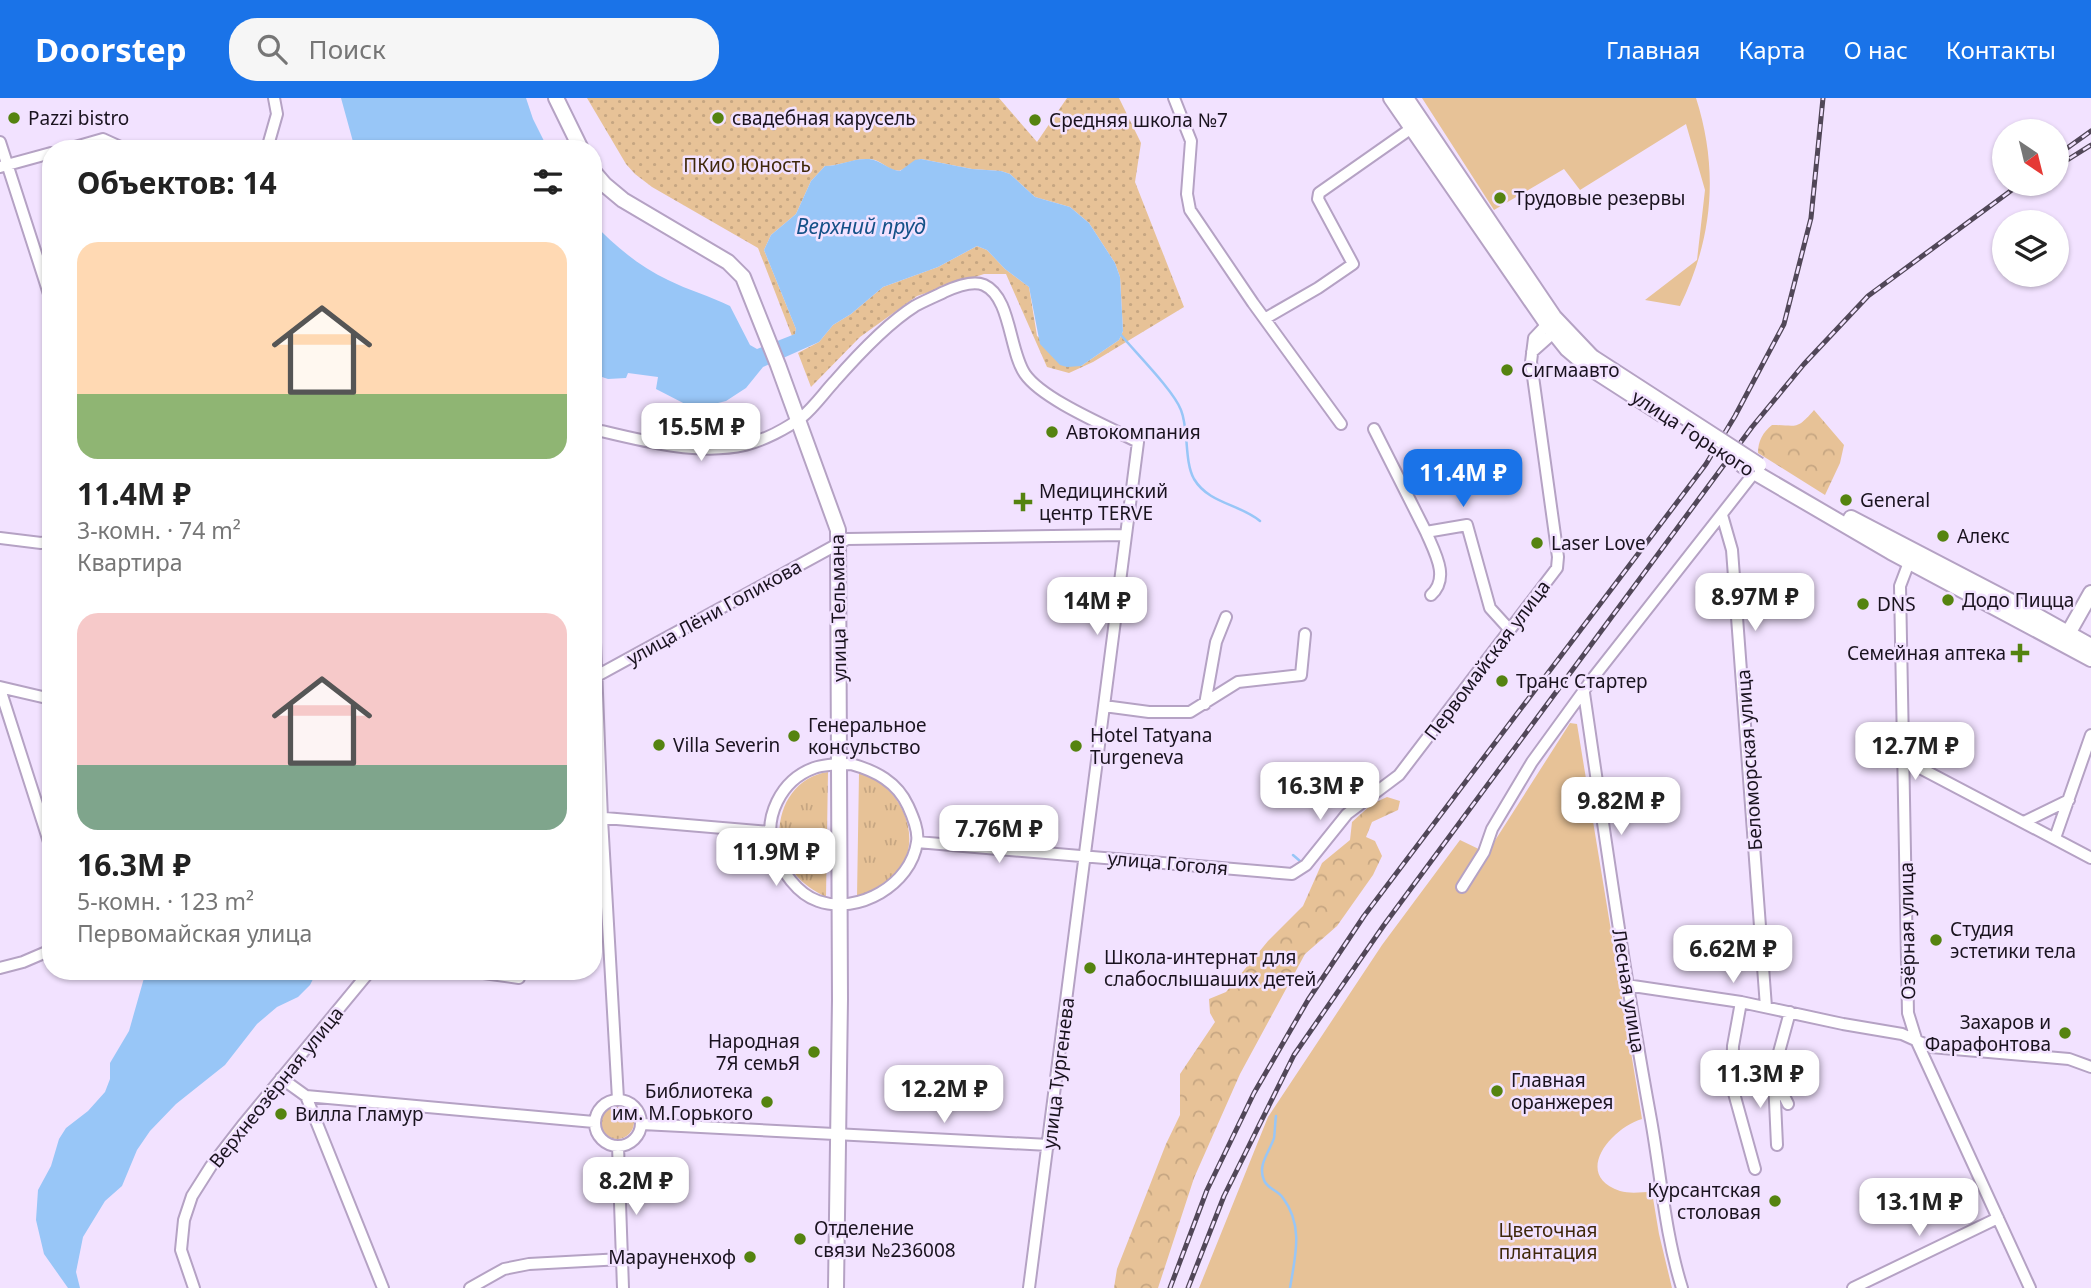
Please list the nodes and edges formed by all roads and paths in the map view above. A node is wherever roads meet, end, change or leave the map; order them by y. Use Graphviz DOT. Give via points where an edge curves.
graph roads {
  1 [pos="274,98"];
  2 [pos="556,98"];
  3 [pos="1174,98"];
  4 [pos="1391,98"];
  5 [pos="1406,98"];
  6 [pos="1416,125"];
  7 [pos="270,140"];
  8 [pos="577,140"];
  9 [pos="0,142"];
  10 [pos="42,155"];
  11 [pos="4,166"];
  12 [pos="602,182"];
  13 [pos="42,274"];
  14 [pos="1266,318"];
  15 [pos="1554,325"];
  16 [pos="798,420"];
  17 [pos="1341,424"];
  18 [pos="1374,429"];
  19 [pos="602,431"];
  20 [pos="1757,469"];
  21 [pos="1722,516"];
  22 [pos="1426,533"];
  23 [pos="1126,535"];
  24 [pos="0,538"];
  25 [pos="839,542"];
  26 [pos="42,543"];
  27 [pos="1911,556"];
  28 [pos="2091,593"];
  29 [pos="1431,595"];
  30 [pos="1226,617"];
  31 [pos="1510,630"];
  32 [pos="1305,634"];
  33 [pos="2065,638"];
  34 [pos="2091,646"];
  35 [pos="2091,659"];
  36 [pos="602,673"];
  37 [pos="0,688"];
  38 [pos="1584,693"];
  39 [pos="42,697"];
  40 [pos="1205,704"];
  41 [pos="1104,706"];
  42 [pos="2091,735"];
  43 [pos="1903,759"];
  44 [pos="839,764"];
  45 [pos="2069,800"];
  46 [pos="602,818"];
  47 [pos="42,820"];
  48 [pos="2024,822"];
  49 [pos="771,832"];
  50 [pos="2055,838"];
  51 [pos="917,842"];
  52 [pos="1084,856"];
  53 [pos="2091,858"];
  54 [pos="1292,874"];
  55 [pos="602,885"];
  56 [pos="1462,887"];
  57 [pos="840,904"];
  58 [pos="42,954"];
  59 [pos="0,968"];
  60 [pos="363,980"];
  61 [pos="1626,985"];
  62 [pos="1741,1002"];
  63 [pos="1766,1007"];
  64 [pos="1790,1012"];
  65 [pos="1917,1042"];
  66 [pos="2091,1067"];
  67 [pos="1773,1074"];
  68 [pos="281,1078"];
  69 [pos="306,1096"];
  70 [pos="618,1099"];
  71 [pos="1788,1104"];
  72 [pos="594,1122"];
  73 [pos="642,1124"];
  74 [pos="838,1136"];
  75 [pos="1049,1145"];
  76 [pos="1777,1145"];
  77 [pos="618,1146"];
  78 [pos="1755,1169"];
  79 [pos="1998,1218"];
  80 [pos="622,1259"];
  81 [pos="194,1288"];
  82 [pos="383,1288"];
  83 [pos="470,1288"];
  84 [pos="623,1288"];
  85 [pos="836,1288"];
  86 [pos="1029,1288"];
  87 [pos="1682,1288"];
  88 [pos="1853,1288"];
  89 [pos="2030,1288"];
  1 -- 7 [label="street" via="277,114"];
  2 -- 8 [label="main road"];
  3 -- 14 [label="street" via="1191,141 1190,210"];
  4 -- 6 [label="main road, улица Горького"];
  5 -- 6 [label="main road, улица Горького"];
  6 -- 14 [label="street" via="1319,193 1353,264"];
  6 -- 15 [label="main road, улица Горького"];
  9 -- 11 [label="street"];
  10 -- 11 [label="street"];
  11 -- 13 [label="street"];
  12 -- 16 [label="main road, улица Тельмана" via="623,200 737,270"];
  14 -- 17 [label="street"];
  15 -- 20 [label="main road, улица Горького, bridge" via="1567,349"];
  15 -- 31 [label="street, Первомайская улица" via="1534,338 1532,352 1559,557 1557,568"];
  16 -- 19 [label="street" via="746,445 722,448 656,444"];
  16 -- 23 [label="street, улица Тургенева" via="872,343 915,306 951,289 981,284 1001,303 1018,362 1030,381 1138,442"];
  16 -- 25 [label="main road, улица Тельмана" via="835,517"];
  18 -- 22 [label="street"];
  20 -- 21 [label="street"];
  20 -- 27 [label="main road, улица Горького"];
  21 -- 38 [label="street"];
  21 -- 63 [label="street, Беломорская улица" via="1732,550"];
  22 -- 29 [label="street" via="1442,576"];
  22 -- 31 [label="street" via="1467,524 1490,608"];
  23 -- 25 [label="street, улица Лёни Голикова"];
  23 -- 41 [label="street, улица Тургенева"];
  24 -- 26 [label="street"];
  25 -- 36 [label="street, улица Лёни Голикова"];
  25 -- 44 [label="main road, улица Тельмана"];
  27 -- 33 [label="main road, улица Горького"];
  27 -- 43 [label="street, Озёрная улица" via="1900,586"];
  28 -- 33 [label="main road"];
  30 -- 40 [label="street" via="1216,642"];
  31 -- 54 [label="street, Первомайская улица" via="1399,775 1347,814 1306,864"];
  32 -- 40 [label="street" via="1301,675 1238,682"];
  33 -- 34 [label="main road, улица Горького"];
  33 -- 35 [label="main road, улица Горького"];
  37 -- 39 [label="street"];
  37 -- 47 [label="street"];
  38 -- 56 [label="street" via="1532,762"];
  38 -- 61 [label="street, Лесная улица"];
  40 -- 41 [label="street" via="1190,712"];
  41 -- 52 [label="street, улица Тургенева"];
  42 -- 45 [label="street"];
  43 -- 48 [label="street"];
  43 -- 65 [label="street, Озёрная улица" via="1908,1013"];
  44 -- 49 [label="street" via="815,767 789,785 774,809"];
  44 -- 51 [label="street" via="863,767 893,784 913,817"];
  44 -- 57 [label="main road, улица Тельмана"];
  45 -- 48 [label="street"];
  45 -- 50 [label="street"];
  46 -- 49 [label="street"];
  48 -- 50 [label="street"];
  49 -- 57 [label="street" via="783,871 794,884 817,901"];
  50 -- 53 [label="street"];
  51 -- 52 [label="street, улица Гоголя"];
  51 -- 57 [label="street" via="909,863 891,886 862,901"];
  52 -- 54 [label="street, улица Гоголя"];
  52 -- 75 [label="street, улица Тургенева"];
  55 -- 70 [label="street"];
  57 -- 74 [label="main road, улица Тельмана"];
  58 -- 59 [label="street"];
  60 -- 68 [label="street, Верхнеозёрная улица"];
  61 -- 62 [label="street"];
  61 -- 87 [label="street, Лесная улица" via="1669,1238"];
  62 -- 63 [label="street"];
  62 -- 78 [label="street" via="1732,1086"];
  63 -- 64 [label="street"];
  64 -- 65 [label="street" via="1902,1034"];
  64 -- 67 [label="street"];
  65 -- 66 [label="street" via="2069,1059"];
  65 -- 79 [label="street, Озёрная улица"];
  67 -- 71 [label="street"];
  67 -- 76 [label="street"];
  68 -- 69 [label="street"];
  68 -- 81 [label="street, Верхнеозёрная улица" via="192,1196 181,1250"];
  69 -- 72 [label="street"];
  69 -- 82 [label="street"];
  70 -- 72 [label="street" via="601,1106"];
  70 -- 73 [label="street" via="638,1110"];
  72 -- 77 [label="street" via="600,1139"];
  73 -- 74 [label="street"];
  73 -- 77 [label="street" via="638,1136"];
  74 -- 75 [label="street"];
  74 -- 85 [label="main road, улица Тельмана"];
  75 -- 86 [label="street, улица Тургенева"];
  77 -- 80 [label="street"];
  79 -- 88 [label="street"];
  79 -- 89 [label="street, Озёрная улица"];
  80 -- 83 [label="street" via="529,1264 504,1269"];
  80 -- 84 [label="street"];
}
